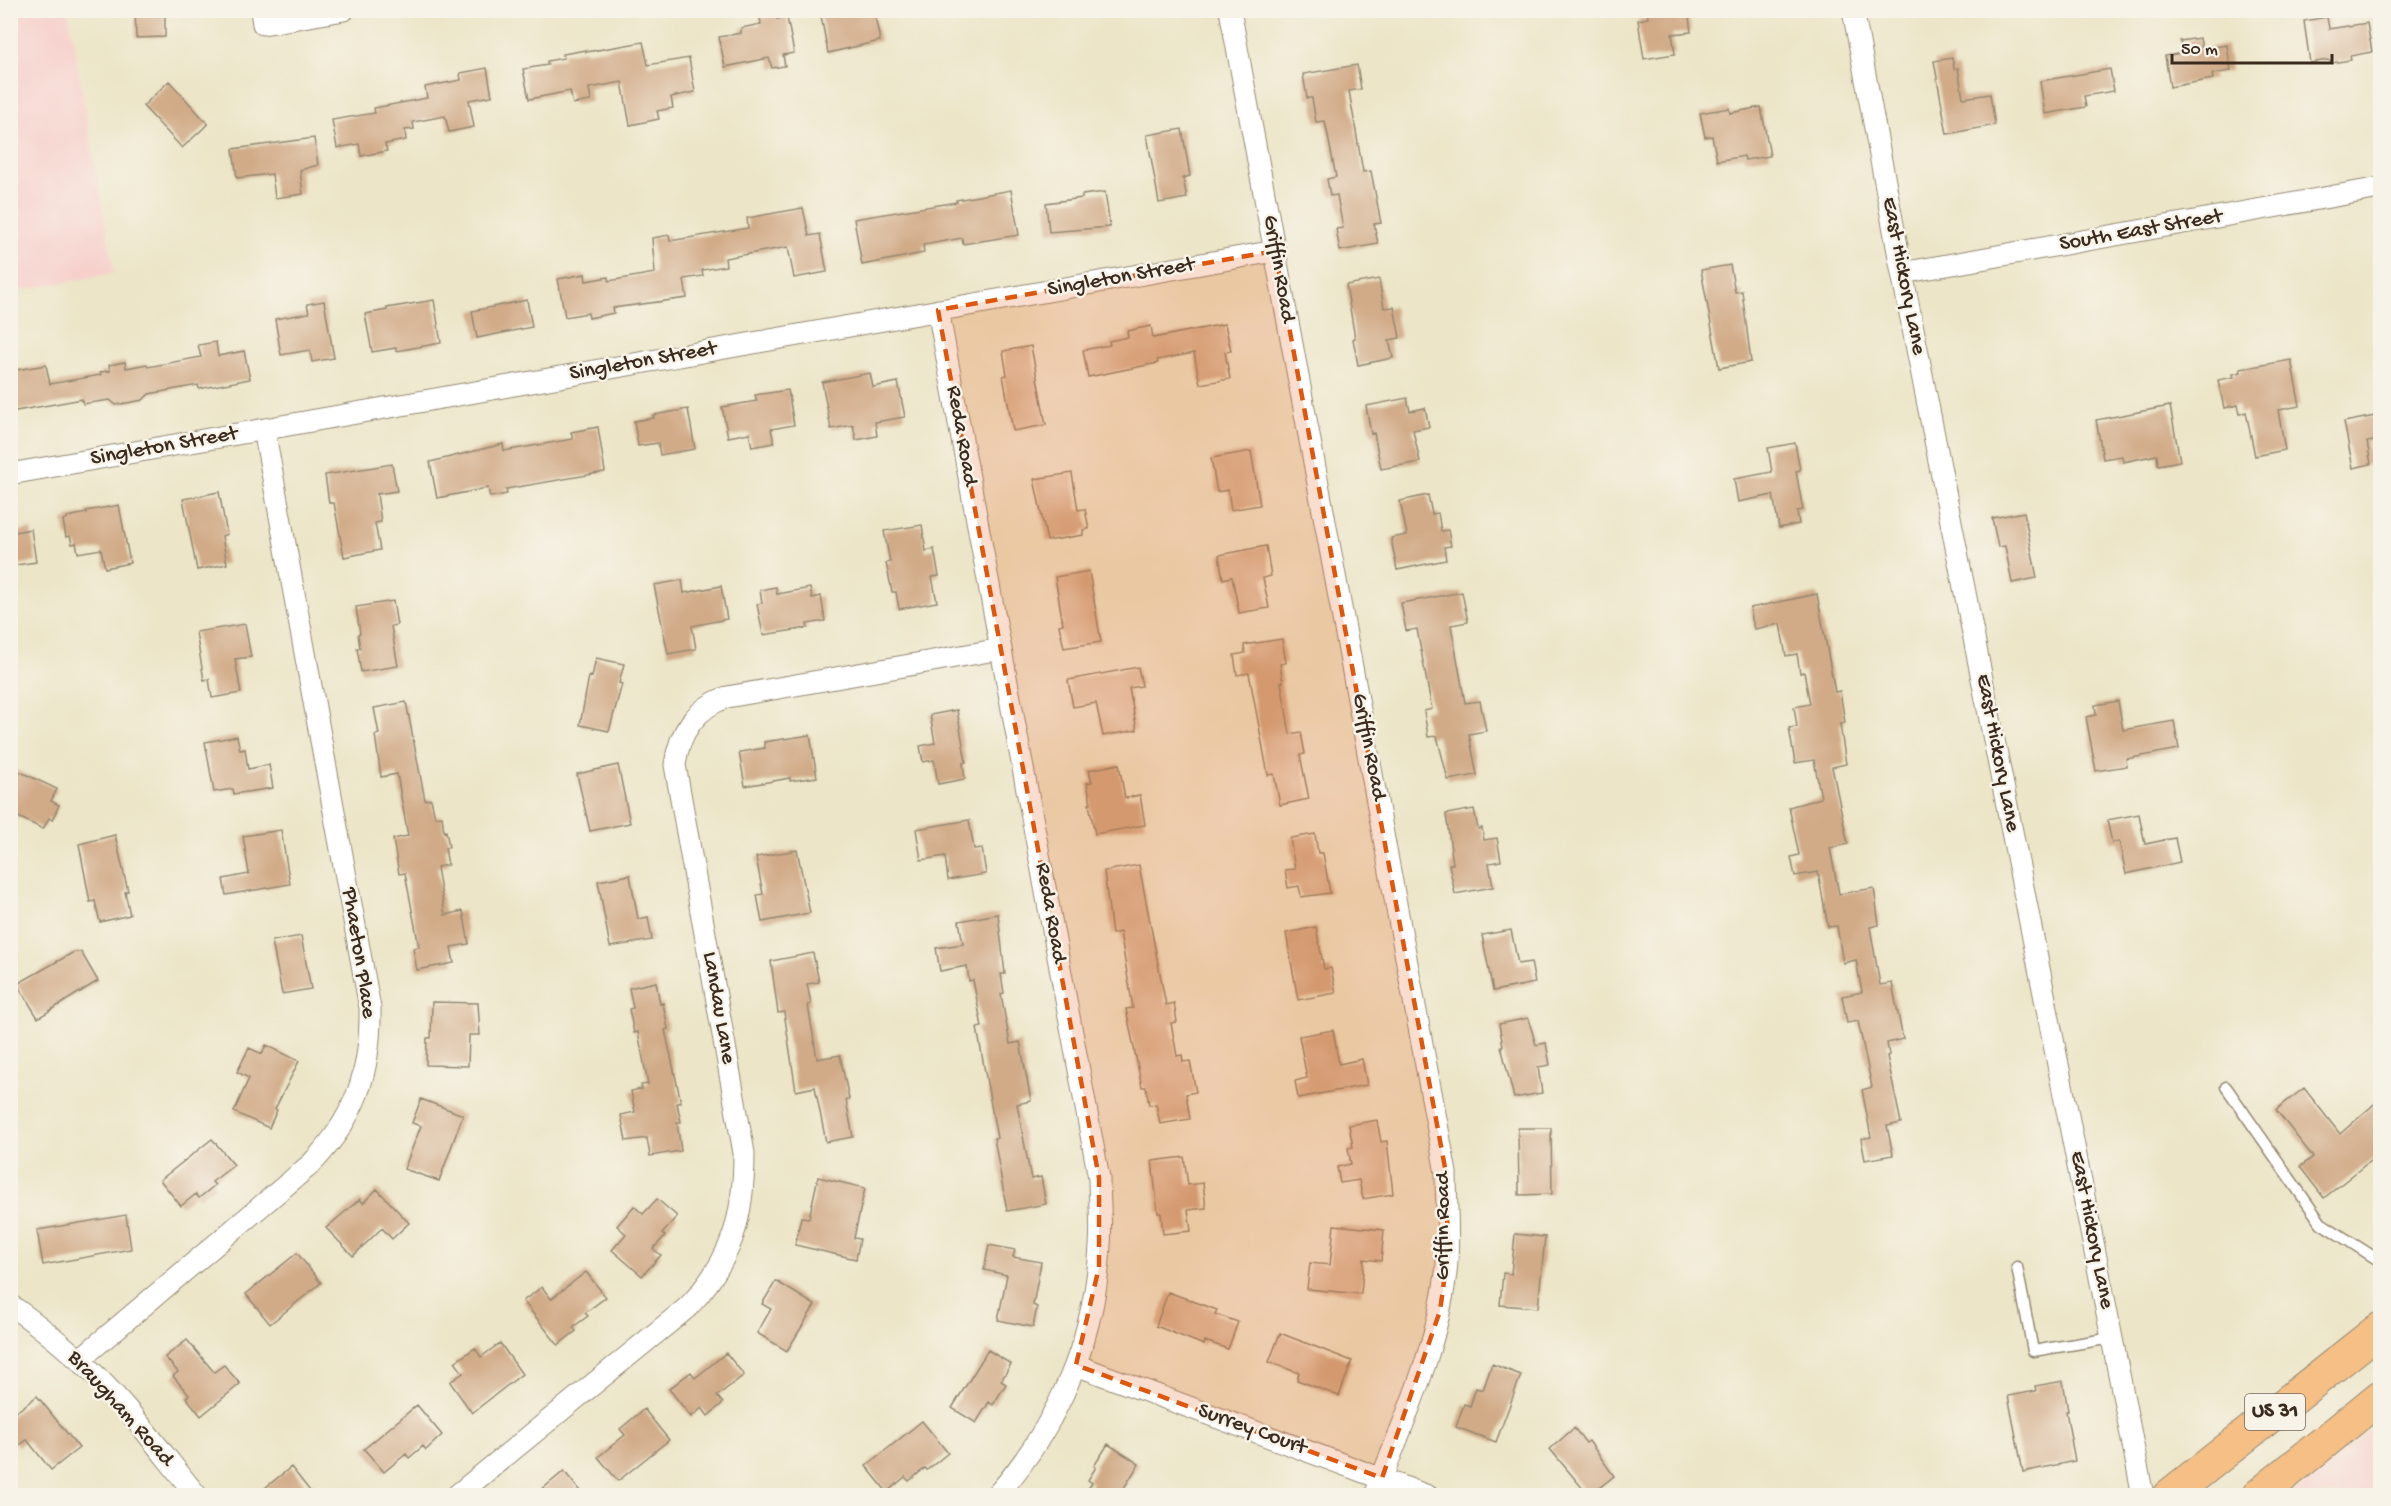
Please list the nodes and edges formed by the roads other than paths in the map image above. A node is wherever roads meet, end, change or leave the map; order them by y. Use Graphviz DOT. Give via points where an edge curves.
graph roads {
  1 [pos="344,10"];
  2 [pos="1230,10"];
  3 [pos="1853,10"];
  4 [pos="262,17"];
  5 [pos="2380,188"];
  6 [pos="1275,251"];
  7 [pos="1902,273"];
  8 [pos="938,310"];
  9 [pos="264,429"];
  10 [pos="10,474"];
  11 [pos="1001,649"];
  12 [pos="2226,1087"];
  13 [pos="2380,1261"];
  14 [pos="2018,1268"];
  15 [pos="10,1305"];
  16 [pos="2380,1329"];
  17 [pos="2112,1338"];
  18 [pos="79,1360"];
  19 [pos="1076,1365"];
  20 [pos="2380,1396"];
  21 [pos="1378,1487"];
  22 [pos="197,1496"];
  23 [pos="456,1496"];
  24 [pos="996,1496"];
  25 [pos="1428,1496"];
  26 [pos="2143,1496"];
  27 [pos="2169,1496"];
  28 [pos="2258,1496"];
  1 -- 4 [label="street"];
  2 -- 6 [label="street, Griffin Road"];
  3 -- 7 [label="street, East Hickory Lane"];
  5 -- 7 [label="street, South East Street"];
  6 -- 8 [label="street, Singleton Street"];
  6 -- 21 [label="street, Griffin Road" via="1446,1173 1448,1252 1440,1311 1427,1358"];
  7 -- 17 [label="street, East Hickory Lane"];
  8 -- 9 [label="street, Singleton Street"];
  8 -- 11 [label="street, Reda Road"];
  9 -- 10 [label="street, Singleton Street"];
  9 -- 18 [label="street, Phaeton Place" via="370,1008 364,1078 342,1125 311,1164"];
  11 -- 19 [label="street, Reda Road" via="1099,1178 1099,1267 1091,1317"];
  11 -- 23 [label="street, Landau Lane" via="738,695 718,700 693,718 678,745 675,765 744,1153 743,1203 738,1222 718,1268 688,1307"];
  12 -- 13 [label="lane" via="2321,1223"];
  14 -- 17 [label="lane" via="2032,1351"];
  15 -- 18 [label="street, Braugham Road"];
  16 -- 27 [label="main road, US 31"];
  17 -- 26 [label="street, East Hickory Lane"];
  18 -- 22 [label="street, Braugham Road" via="120,1402"];
  19 -- 21 [label="street, Surrey Court"];
  19 -- 24 [label="street, Reda Road" via="1046,1428"];
  20 -- 28 [label="main road, US 31"];
  21 -- 25 [label="street, Surrey Court"];
}
